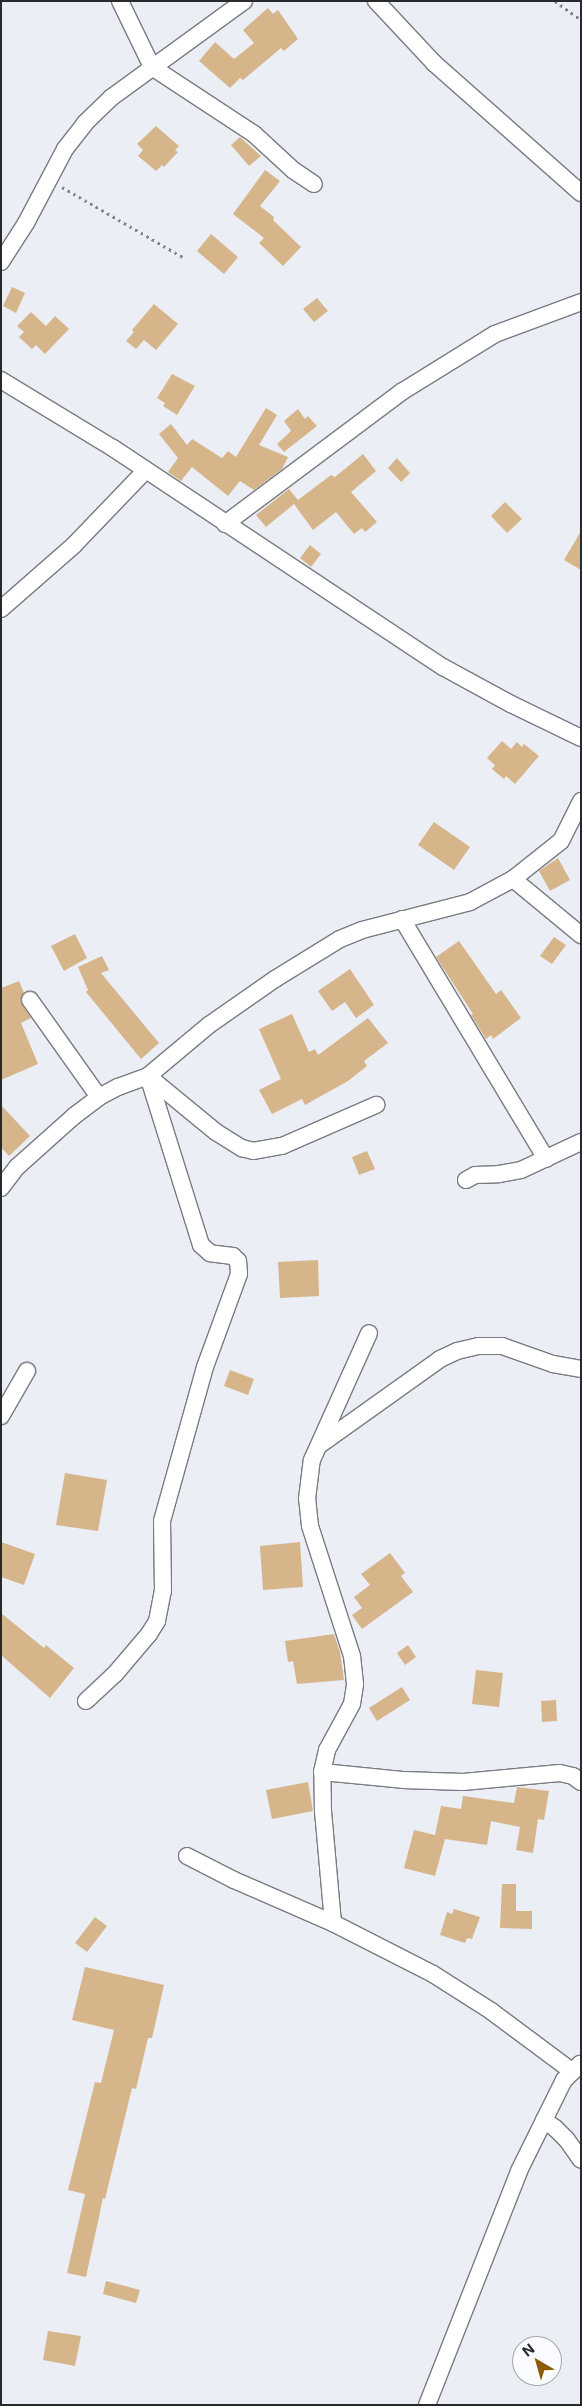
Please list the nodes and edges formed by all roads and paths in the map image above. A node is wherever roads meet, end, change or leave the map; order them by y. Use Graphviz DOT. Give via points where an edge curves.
graph roads {
  1 [pos="120,1"];
  2 [pos="244,1"];
  3 [pos="376,1"];
  4 [pos="555,1"];
  5 [pos="581,20"];
  6 [pos="152,67"];
  7 [pos="48,179"];
  8 [pos="314,184"];
  9 [pos="581,193"];
  10 [pos="186,259"];
  11 [pos="1,262"];
  12 [pos="581,302"];
  13 [pos="1,380"];
  14 [pos="146,470"];
  15 [pos="225,524"];
  16 [pos="4,601"];
  17 [pos="581,738"];
  18 [pos="581,801"];
  19 [pos="513,879"];
  20 [pos="402,919"];
  21 [pos="581,935"];
  22 [pos="30,1000"];
  23 [pos="148,1076"];
  24 [pos="99,1097"];
  25 [pos="376,1105"];
  26 [pos="581,1142"];
  27 [pos="546,1159"];
  28 [pos="466,1180"];
  29 [pos="1,1188"];
  30 [pos="369,1333"];
  31 [pos="581,1369"];
  32 [pos="27,1371"];
  33 [pos="1,1416"];
  34 [pos="319,1445"];
  35 [pos="86,1700"];
  36 [pos="322,1772"];
  37 [pos="581,1782"];
  38 [pos="187,1856"];
  39 [pos="333,1923"];
  40 [pos="577,2068"];
  41 [pos="544,2120"];
  42 [pos="581,2160"];
  43 [pos="427,2405"];
  1 -- 6 [label="street"];
  2 -- 6 [label="street"];
  3 -- 9 [label="street" via="434,63"];
  4 -- 5 [label="path"];
  6 -- 7 [label="street" via="112,97 85,123"];
  6 -- 8 [label="street" via="254,134 292,170"];
  7 -- 10 [label="path"];
  7 -- 11 [label="street"];
  12 -- 15 [label="street" via="495,334 403,391"];
  13 -- 14 [label="street"];
  14 -- 15 [label="street"];
  14 -- 16 [label="street" via="74,545"];
  15 -- 17 [label="street" via="444,667"];
  18 -- 19 [label="street" via="561,841"];
  19 -- 20 [label="street" via="470,902"];
  19 -- 21 [label="street"];
  20 -- 23 [label="street" via="340,939 274,979 209,1025"];
  20 -- 27 [label="street"];
  22 -- 24 [label="street"];
  23 -- 24 [label="street"];
  23 -- 25 [label="street" via="216,1132 253,1151 282,1146"];
  23 -- 35 [label="street" via="201,1245 210,1253 233,1256 238,1261 239,1274 205,1367 162,1521 163,1590 157,1622 115,1674"];
  24 -- 29 [label="street" via="17,1167"];
  26 -- 27 [label="street"];
  27 -- 28 [label="street" via="521,1170 474,1175"];
  30 -- 34 [label="street"];
  31 -- 34 [label="street" via="553,1364 502,1346 478,1346 457,1351 440,1359"];
  32 -- 33 [label="street"];
  34 -- 36 [label="street" via="312,1460 307,1499 310,1526 352,1656 355,1684 352,1704 327,1750"];
  36 -- 37 [label="street" via="463,1782 560,1773"];
  36 -- 39 [label="street"];
  38 -- 39 [label="street"];
  39 -- 40 [label="street" via="433,1974"];
  40 -- 41 [label="street" via="564,2080"];
  41 -- 42 [label="street" via="561,2134"];
  41 -- 43 [label="street" via="519,2171"];
}
